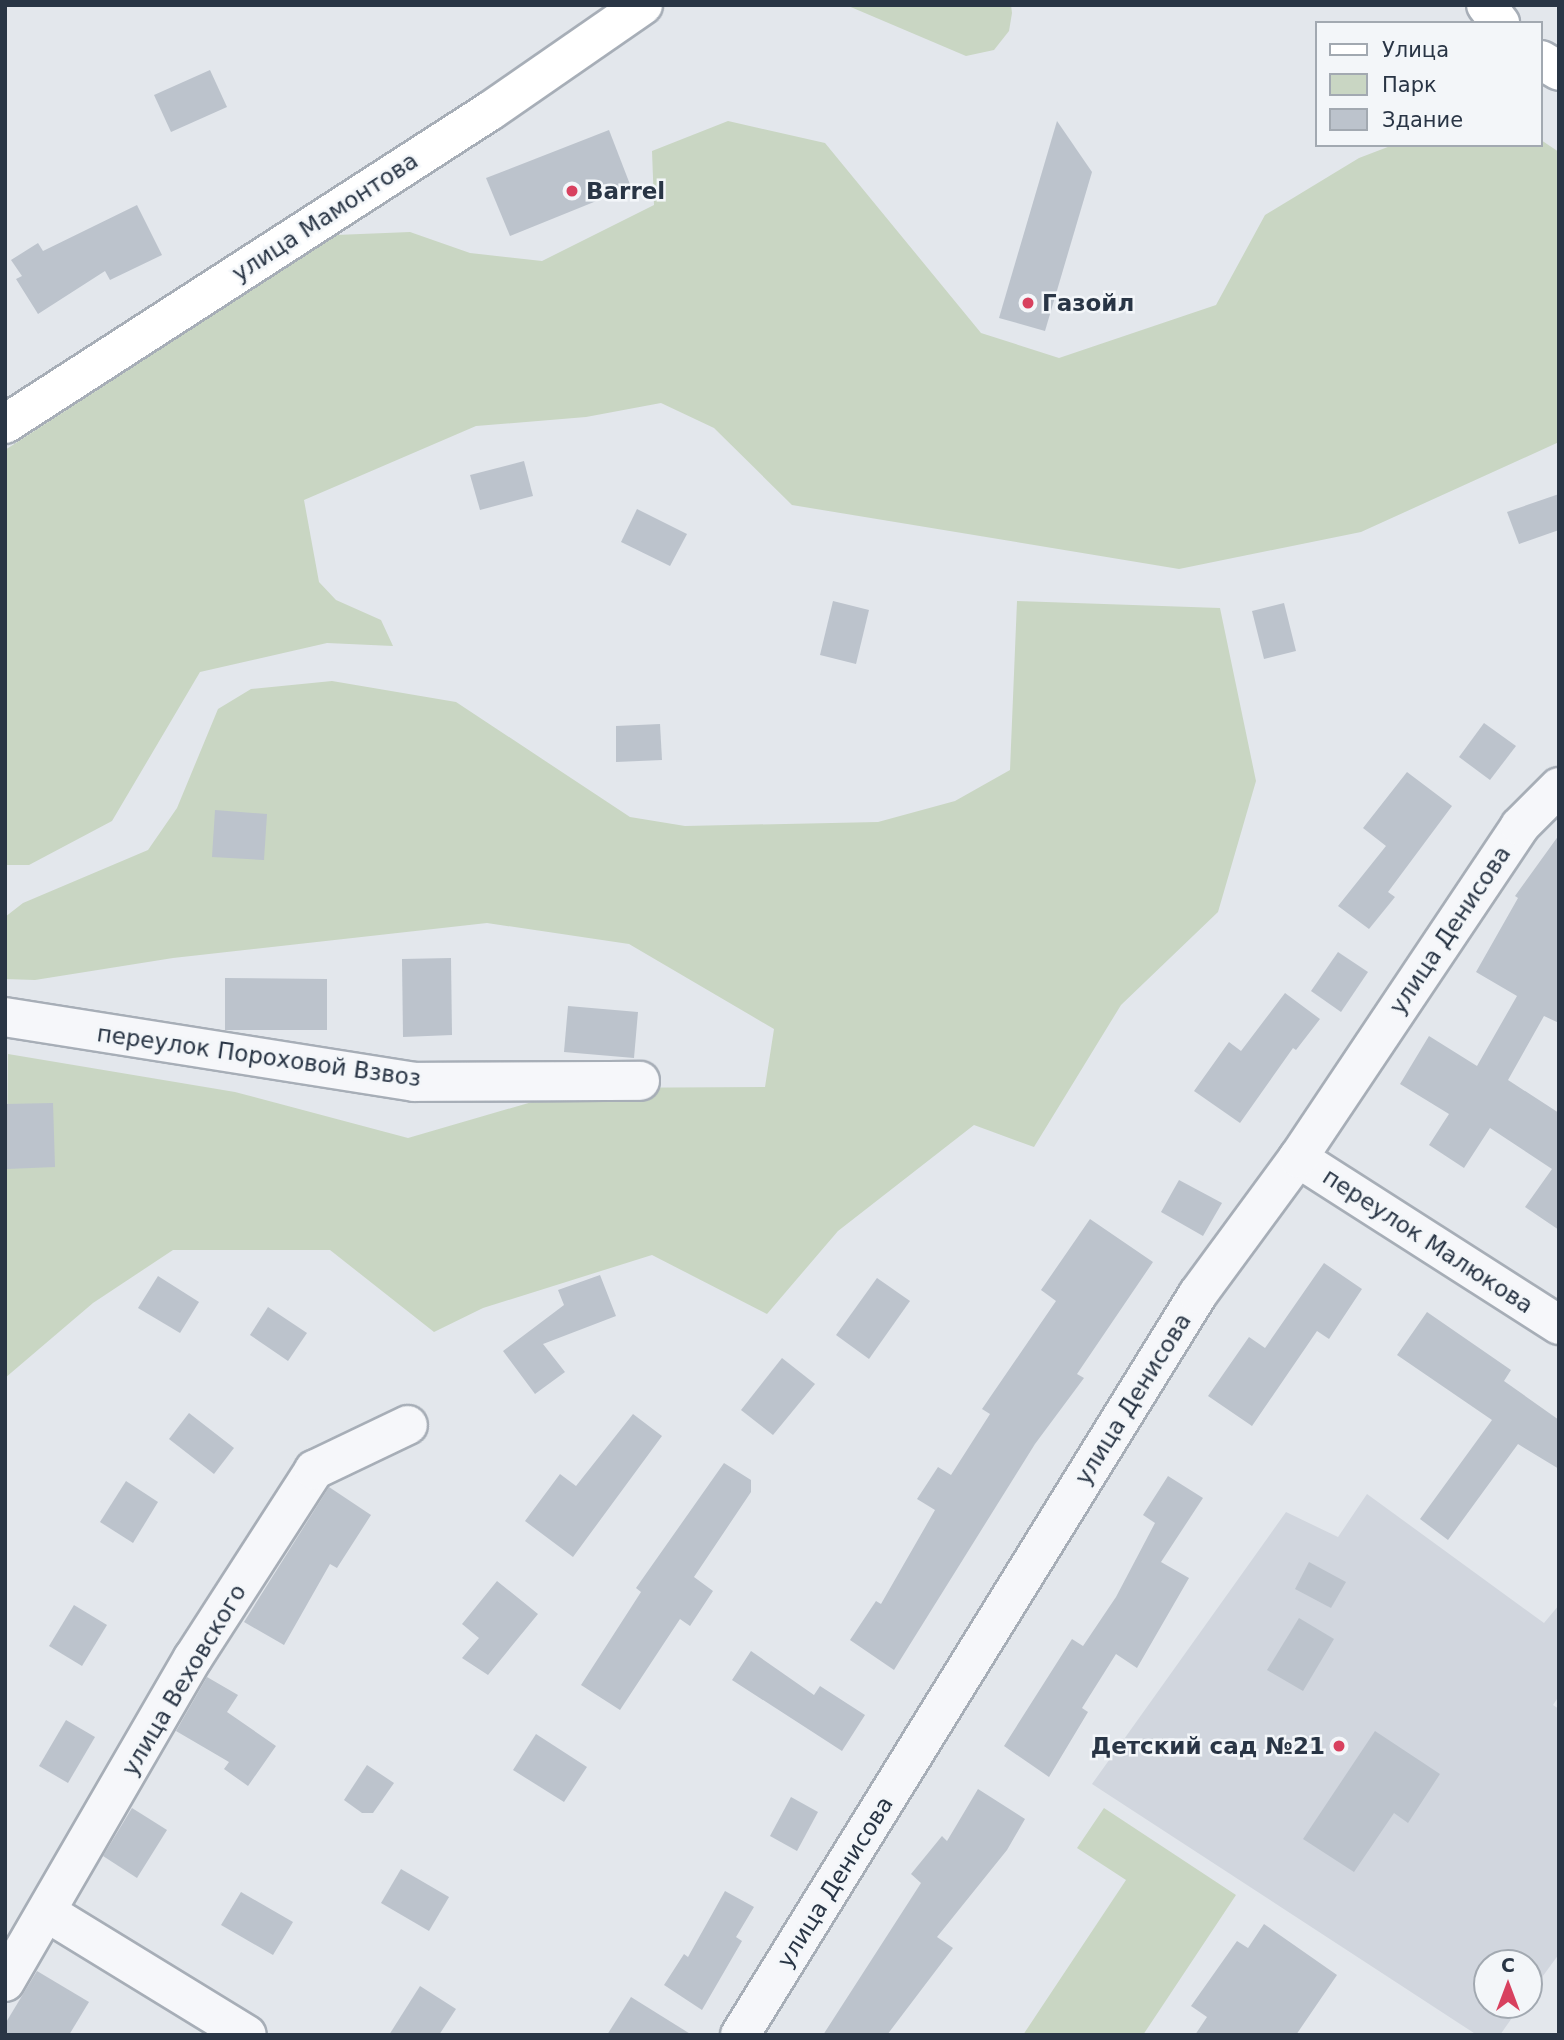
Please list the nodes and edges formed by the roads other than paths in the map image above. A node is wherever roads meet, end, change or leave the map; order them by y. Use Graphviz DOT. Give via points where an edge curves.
graph roads {
  1 [pos="643,5"];
  2 [pos="1486,5"];
  3 [pos="1498,21"];
  4 [pos="1543,61"];
  5 [pos="1559,71"];
  6 [pos="5,424"];
  7 [pos="1559,787"];
  8 [pos="5,1017"];
  9 [pos="640,1081"];
  10 [pos="1298,1158"];
  11 [pos="1559,1325"];
  12 [pos="408,1424"];
  13 [pos="48,1913"];
  14 [pos="5,1983"];
  15 [pos="247,2035"];
  16 [pos="740,2035"];
  1 -- 6 [label="main road, улица Мамонтова" via="490,111"];
  2 -- 3 [label="main road"];
  4 -- 5 [label="main road"];
  7 -- 10 [label="street, улица Денисова" via="1520,826"];
  8 -- 9 [label="street, переулок Пороховой Взвоз" via="414,1082"];
  10 -- 11 [label="street, переулок Малюкова"];
  10 -- 16 [label="street, улица Денисова" via="1198,1294"];
  12 -- 13 [label="street, улица Веховского" via="314,1470 193,1658"];
  13 -- 14 [label="street, улица Веховского"];
  13 -- 15 [label="street"];
}
